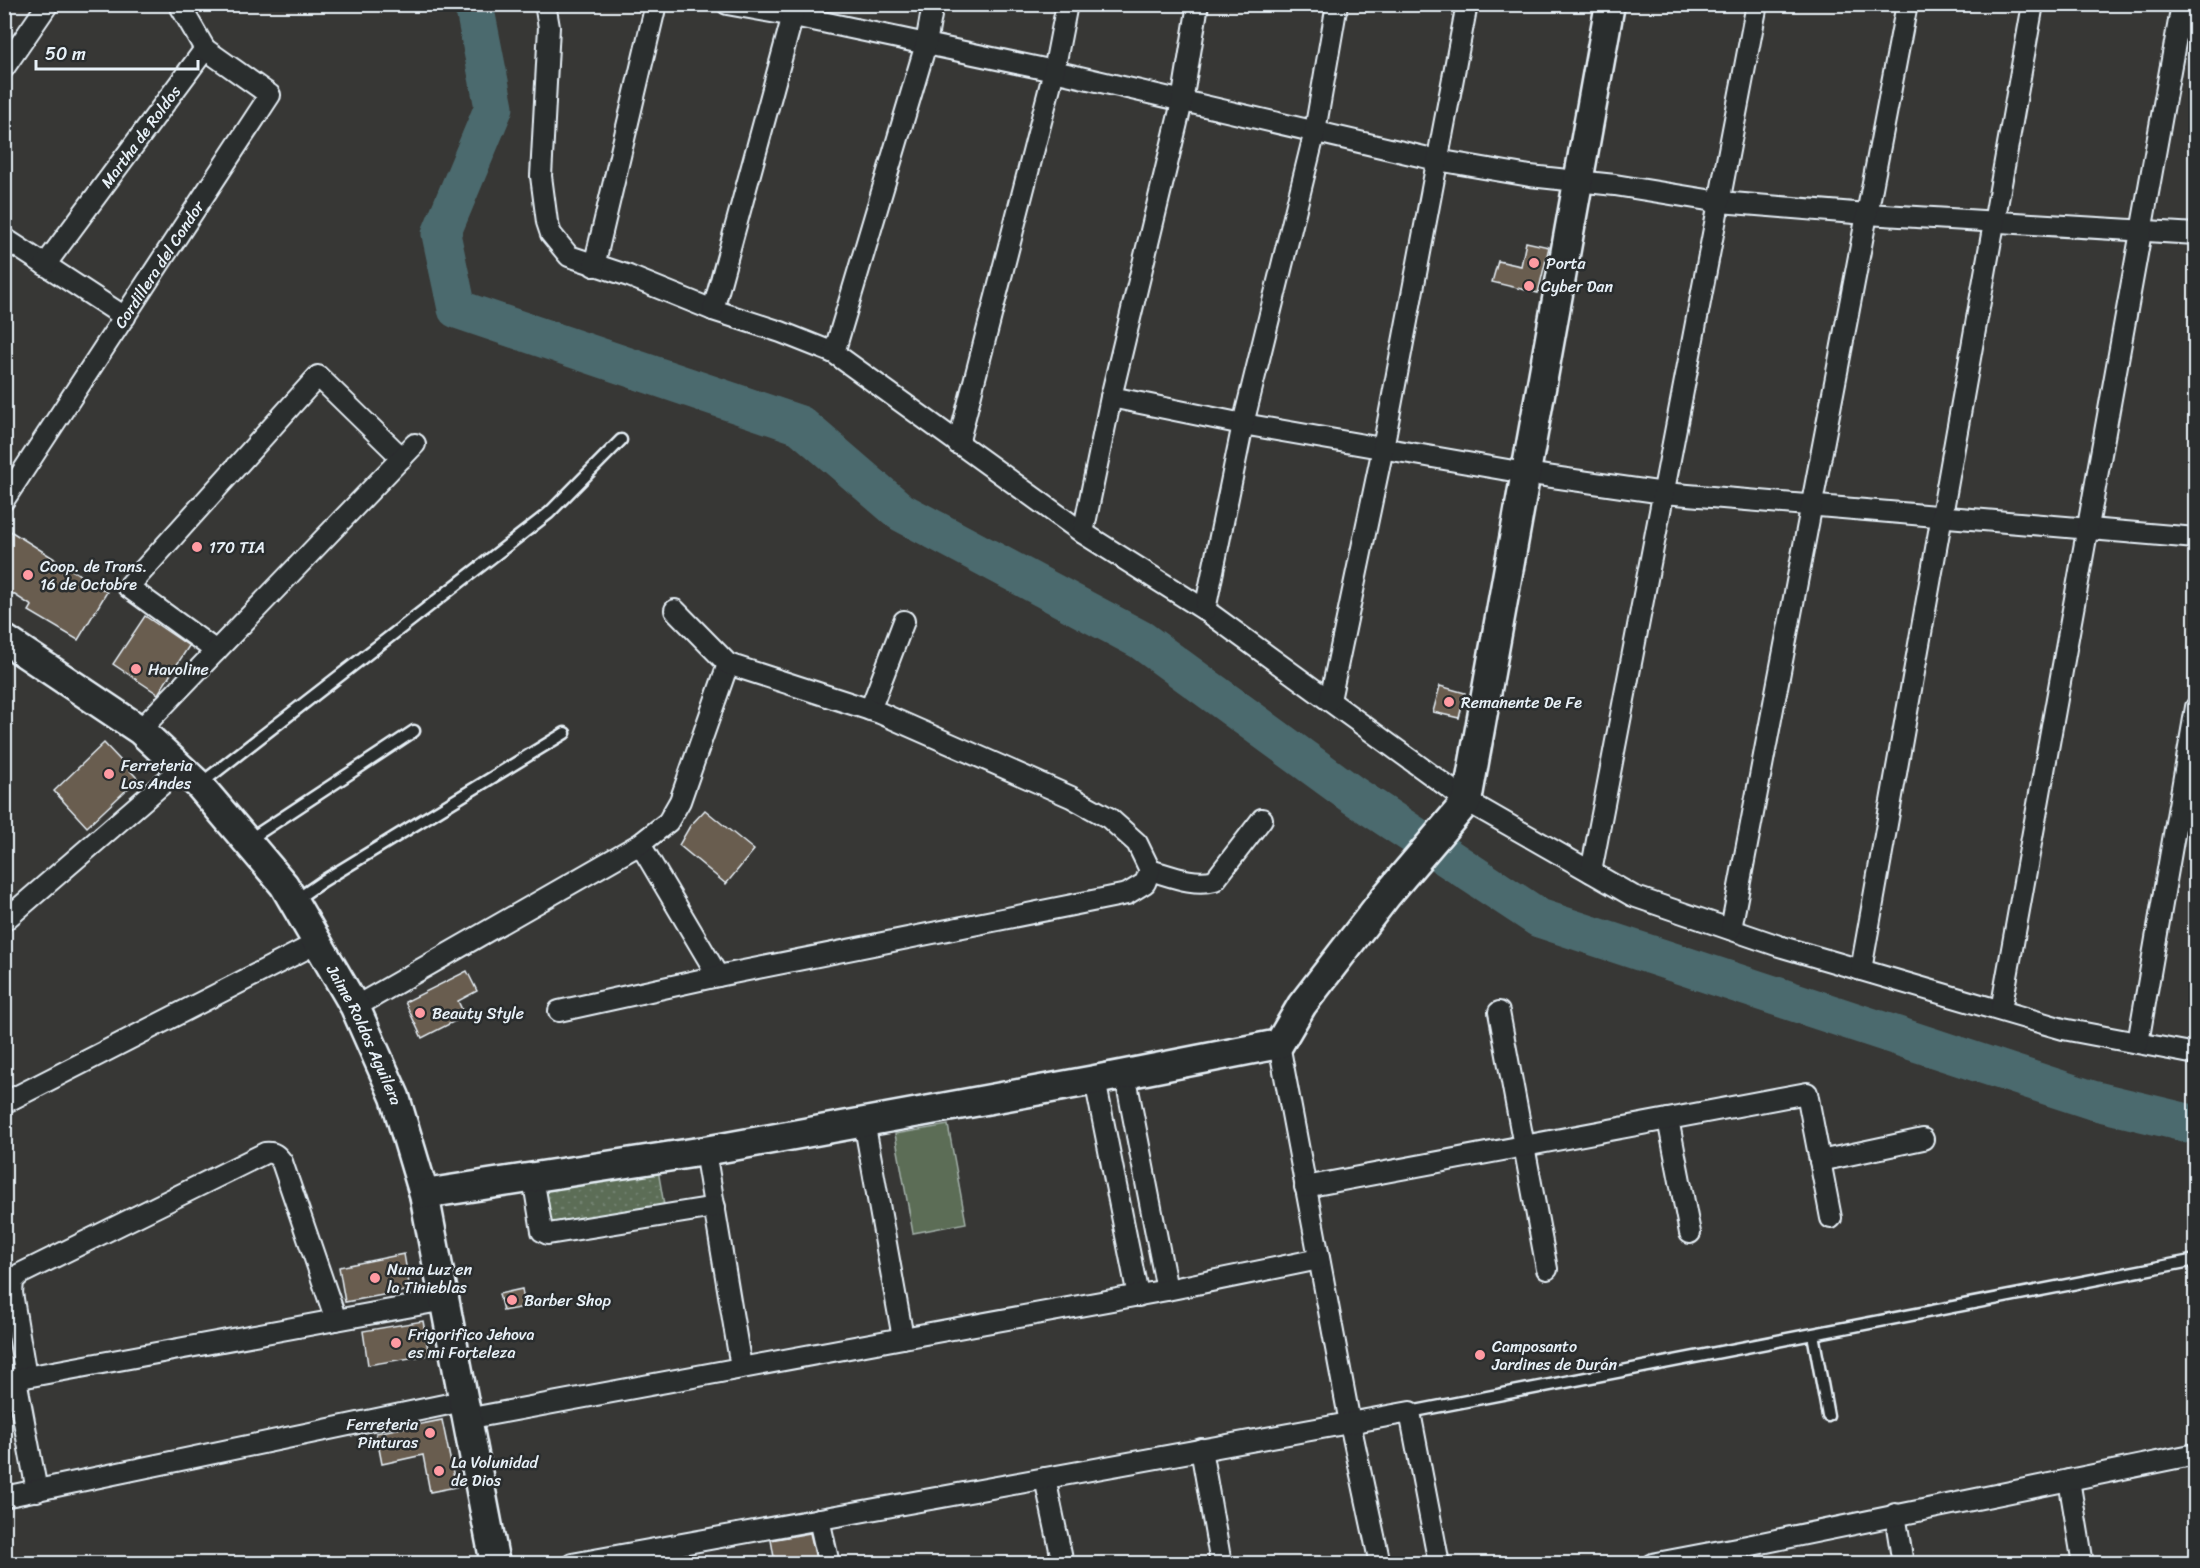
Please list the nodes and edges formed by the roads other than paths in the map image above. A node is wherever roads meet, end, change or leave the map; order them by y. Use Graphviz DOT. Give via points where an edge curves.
graph roads {
  1 [pos="48,4"];
  2 [pos="178,4"];
  3 [pos="545,4"];
  4 [pos="656,4"];
  5 [pos="727,4"];
  6 [pos="933,4"];
  7 [pos="1067,4"];
  8 [pos="1198,4"];
  9 [pos="1337,4"];
  10 [pos="1467,4"];
  11 [pos="1610,4"];
  12 [pos="1758,4"];
  13 [pos="1907,4"];
  14 [pos="2033,4"];
  15 [pos="2182,4"];
  16 [pos="795,10"];
  17 [pos="926,44"];
  18 [pos="206,49"];
  19 [pos="4,68"];
  20 [pos="1054,71"];
  21 [pos="1182,102"];
  22 [pos="1315,131"];
  23 [pos="1437,160"];
  24 [pos="1580,183"];
  25 [pos="1720,202"];
  26 [pos="1867,214"];
  27 [pos="1994,222"];
  28 [pos="2141,231"];
  29 [pos="2196,234"];
  30 [pos="5,240"];
  31 [pos="45,265"];
  32 [pos="594,266"];
  33 [pos="713,310"];
  34 [pos="125,317"];
  35 [pos="834,353"];
  36 [pos="1111,397"];
  37 [pos="1243,424"];
  38 [pos="621,440"];
  39 [pos="958,444"];
  40 [pos="1383,448"];
  41 [pos="1525,473"];
  42 [pos="1664,493"];
  43 [pos="4,500"];
  44 [pos="1812,505"];
  45 [pos="1942,516"];
  46 [pos="2088,529"];
  47 [pos="1083,533"];
  48 [pos="2196,538"];
  49 [pos="675,610"];
  50 [pos="1205,610"];
  51 [pos="904,621"];
  52 [pos="4,639"];
  53 [pos="216,651"];
  54 [pos="728,664"];
  55 [pos="1330,700"];
  56 [pos="2196,707"];
  57 [pos="870,710"];
  58 [pos="140,730"];
  59 [pos="414,731"];
  60 [pos="565,733"];
  61 [pos="190,776"];
  62 [pos="1463,807"];
  63 [pos="1262,819"];
  64 [pos="246,841"];
  65 [pos="640,844"];
  66 [pos="1150,870"];
  67 [pos="1592,872"];
  68 [pos="294,902"];
  69 [pos="4,921"];
  70 [pos="1731,929"];
  71 [pos="319,942"];
  72 [pos="1861,970"];
  73 [pos="718,976"];
  74 [pos="355,1007"];
  75 [pos="2001,1010"];
  76 [pos="559,1011"];
  77 [pos="1499,1012"];
  78 [pos="2138,1043"];
  79 [pos="1279,1044"];
  80 [pos="2196,1054"];
  81 [pos="1125,1074"];
  82 [pos="1095,1080"];
  83 [pos="4,1103"];
  84 [pos="1668,1119"];
  85 [pos="864,1121"];
  86 [pos="1923,1139"];
  87 [pos="1523,1146"];
  88 [pos="705,1151"];
  89 [pos="1820,1161"];
  90 [pos="533,1177"];
  91 [pos="1305,1187"];
  92 [pos="424,1194"];
  93 [pos="715,1207"];
  94 [pos="1831,1218"];
  95 [pos="1690,1233"];
  96 [pos="1319,1259"];
  97 [pos="2196,1260"];
  98 [pos="1547,1269"];
  99 [pos="1167,1290"];
  100 [pos="1138,1296"];
  101 [pos="445,1300"];
  102 [pos="336,1320"];
  103 [pos="1813,1334"];
  104 [pos="903,1338"];
  105 [pos="741,1367"];
  106 [pos="16,1379"];
  107 [pos="465,1410"];
  108 [pos="1410,1412"];
  109 [pos="1828,1416"];
  110 [pos="1350,1423"];
  111 [pos="1201,1449"];
  112 [pos="2196,1454"];
  113 [pos="1045,1478"];
  114 [pos="2069,1480"];
  115 [pos="37,1491"];
  116 [pos="4,1497"];
  117 [pos="1895,1514"];
  118 [pos="819,1519"];
  119 [pos="1749,1555"];
  120 [pos="495,1563"];
  121 [pos="572,1563"];
  122 [pos="829,1563"];
  123 [pos="1063,1563"];
  124 [pos="1221,1563"];
  125 [pos="1380,1563"];
  126 [pos="1439,1563"];
  127 [pos="1652,1563"];
  128 [pos="1903,1563"];
  129 [pos="2084,1563"];
  1 -- 19 [label="street"];
  2 -- 18 [label="street"];
  3 -- 32 [label="street" via="549,27 541,176 544,210 559,246 569,256"];
  4 -- 32 [label="street"];
  5 -- 16 [label="street"];
  6 -- 17 [label="street"];
  7 -- 20 [label="street"];
  8 -- 21 [label="street"];
  9 -- 22 [label="street"];
  10 -- 23 [label="street"];
  11 -- 24 [label="street"];
  12 -- 25 [label="street"];
  13 -- 26 [label="street"];
  14 -- 27 [label="street"];
  15 -- 28 [label="street"];
  16 -- 17 [label="street"];
  16 -- 33 [label="street"];
  17 -- 20 [label="street"];
  17 -- 35 [label="street"];
  18 -- 31 [label="street, Martha de Roldos"];
  18 -- 34 [label="street, Cordillera del Condor" via="270,95"];
  20 -- 21 [label="street"];
  20 -- 39 [label="street"];
  21 -- 22 [label="street"];
  21 -- 36 [label="street"];
  22 -- 23 [label="street"];
  22 -- 37 [label="street"];
  23 -- 24 [label="street"];
  23 -- 40 [label="street"];
  24 -- 25 [label="street"];
  24 -- 41 [label="street"];
  25 -- 26 [label="street"];
  25 -- 42 [label="street"];
  26 -- 27 [label="street"];
  26 -- 44 [label="street"];
  27 -- 28 [label="street"];
  27 -- 45 [label="street"];
  28 -- 29 [label="street"];
  28 -- 46 [label="street"];
  30 -- 31 [label="street"];
  31 -- 34 [label="street"];
  32 -- 33 [label="street"];
  33 -- 35 [label="street"];
  34 -- 43 [label="street, Cordillera del Condor"];
  35 -- 39 [label="street"];
  36 -- 37 [label="street"];
  36 -- 47 [label="street"];
  37 -- 40 [label="street"];
  37 -- 50 [label="street"];
  38 -- 61 [label="lane" via="549,513"];
  39 -- 47 [label="street"];
  40 -- 41 [label="street"];
  40 -- 55 [label="street"];
  41 -- 42 [label="street"];
  41 -- 62 [label="street"];
  42 -- 44 [label="street"];
  42 -- 67 [label="street"];
  44 -- 45 [label="street"];
  44 -- 70 [label="street"];
  45 -- 46 [label="street"];
  45 -- 72 [label="street"];
  46 -- 48 [label="street"];
  46 -- 75 [label="street"];
  47 -- 50 [label="street"];
  49 -- 54 [label="street"];
  50 -- 55 [label="street"];
  51 -- 57 [label="street"];
  52 -- 58 [label="street, Jaime Roldos Aguilera"];
  53 -- 53 [label="street" via="408,451 318,376 128,587"];
  53 -- 58 [label="street"];
  54 -- 57 [label="street"];
  54 -- 65 [label="street" via="680,801 668,822"];
  55 -- 62 [label="street"];
  56 -- 78 [label="street"];
  57 -- 66 [label="street" via="1071,796 1109,818 1137,843"];
  58 -- 61 [label="street, Jaime Roldos Aguilera"];
  59 -- 64 [label="lane"];
  60 -- 68 [label="lane"];
  61 -- 64 [label="street, Jaime Roldos Aguilera"];
  61 -- 69 [label="street"];
  62 -- 67 [label="street"];
  62 -- 79 [label="street" via="1387,895 1302,1005"];
  63 -- 66 [label="street" via="1215,880 1193,882"];
  64 -- 68 [label="street, Jaime Roldos Aguilera"];
  65 -- 73 [label="street"];
  65 -- 74 [label="street"];
  66 -- 73 [label="street" via="1145,883 1127,894"];
  67 -- 70 [label="street" via="1633,896"];
  68 -- 71 [label="street, Jaime Roldos Aguilera"];
  70 -- 72 [label="street"];
  71 -- 74 [label="street, Jaime Roldos Aguilera"];
  71 -- 83 [label="street"];
  72 -- 75 [label="street"];
  73 -- 76 [label="street"];
  74 -- 92 [label="street, Jaime Roldos Aguilera" via="395,1097"];
  75 -- 78 [label="street" via="2063,1029"];
  77 -- 87 [label="street"];
  78 -- 80 [label="street"];
  79 -- 81 [label="street"];
  79 -- 91 [label="street"];
  81 -- 82 [label="street"];
  81 -- 99 [label="street"];
  82 -- 85 [label="street"];
  82 -- 100 [label="street"];
  84 -- 87 [label="street"];
  84 -- 89 [label="street" via="1807,1093"];
  84 -- 95 [label="street"];
  85 -- 88 [label="street"];
  85 -- 104 [label="street"];
  86 -- 89 [label="street"];
  87 -- 91 [label="street"];
  87 -- 98 [label="street"];
  88 -- 90 [label="street"];
  88 -- 93 [label="street"];
  89 -- 94 [label="street"];
  90 -- 92 [label="street"];
  90 -- 93 [label="street" via="542,1231 548,1234"];
  91 -- 96 [label="street"];
  92 -- 101 [label="street, Jaime Roldos Aguilera"];
  93 -- 105 [label="street"];
  96 -- 99 [label="street"];
  96 -- 110 [label="street"];
  97 -- 103 [label="lane"];
  99 -- 100 [label="street"];
  100 -- 104 [label="street"];
  101 -- 102 [label="street"];
  101 -- 107 [label="street, Jaime Roldos Aguilera"];
  102 -- 106 [label="street"];
  102 -- 106 [label="street" via="282,1162 278,1155 266,1153 20,1274 13,1281 12,1293"];
  103 -- 108 [label="lane"];
  103 -- 109 [label="lane"];
  104 -- 105 [label="street"];
  105 -- 107 [label="street"];
  106 -- 115 [label="street"];
  107 -- 115 [label="street"];
  107 -- 120 [label="street, Jaime Roldos Aguilera"];
  108 -- 110 [label="street"];
  108 -- 126 [label="street"];
  110 -- 111 [label="street"];
  110 -- 125 [label="street"];
  111 -- 113 [label="street"];
  111 -- 124 [label="street"];
  112 -- 114 [label="street"];
  113 -- 118 [label="street"];
  113 -- 123 [label="street"];
  114 -- 117 [label="street"];
  114 -- 129 [label="street"];
  115 -- 116 [label="street"];
  117 -- 119 [label="street"];
  117 -- 128 [label="street"];
  118 -- 121 [label="street"];
  118 -- 122 [label="street"];
  119 -- 127 [label="street"];
}
